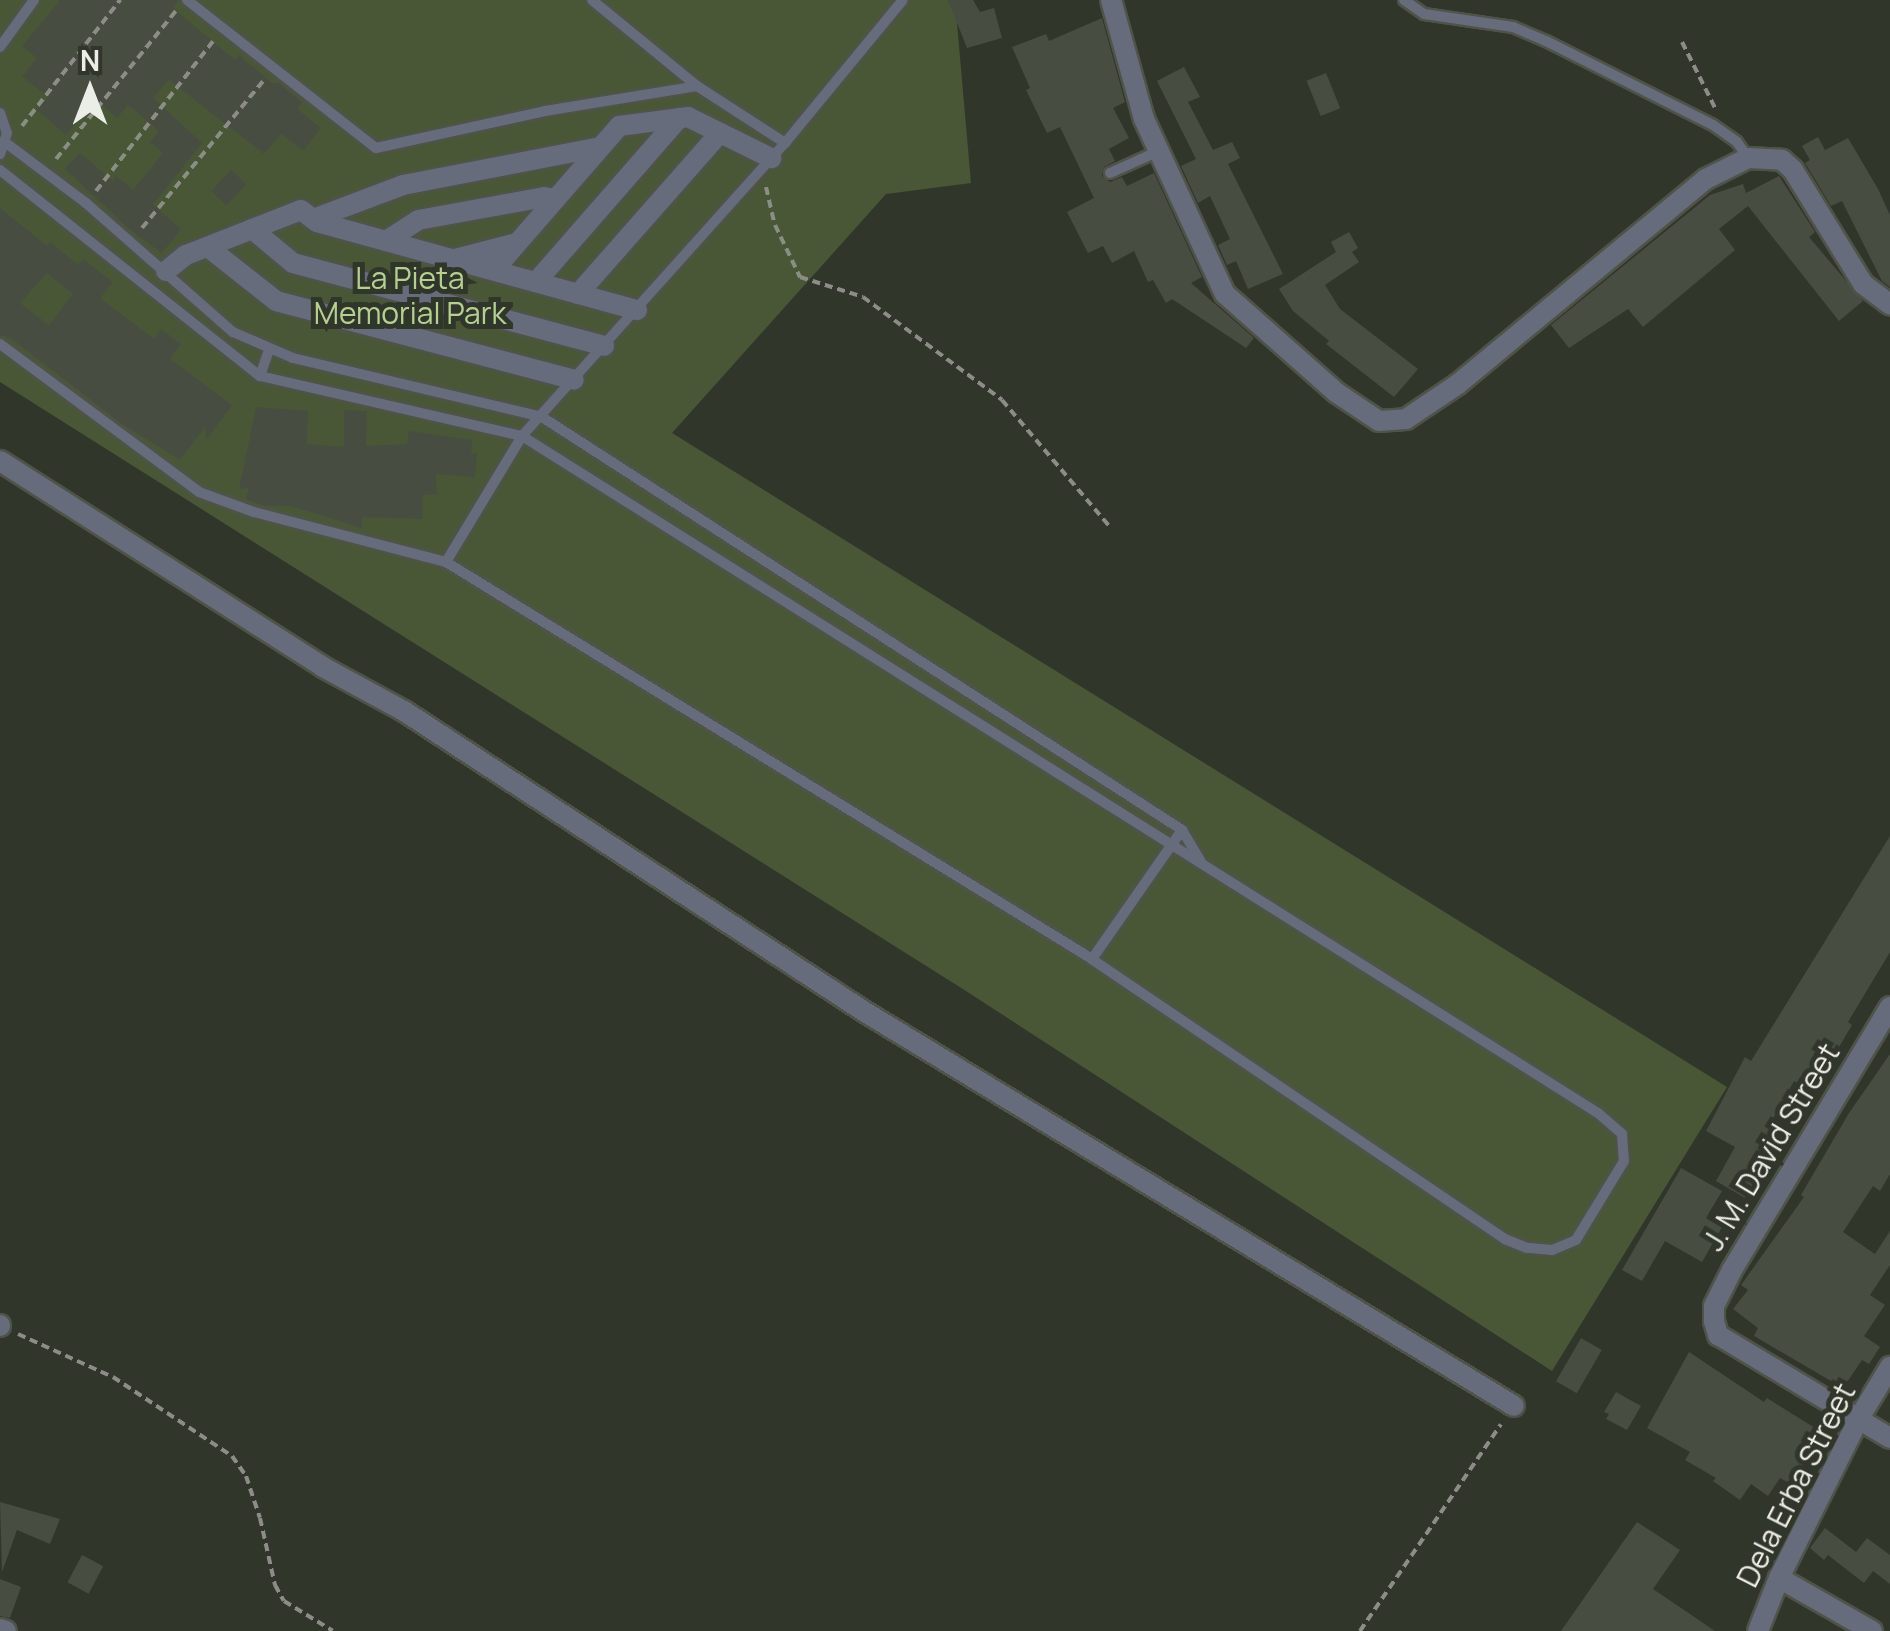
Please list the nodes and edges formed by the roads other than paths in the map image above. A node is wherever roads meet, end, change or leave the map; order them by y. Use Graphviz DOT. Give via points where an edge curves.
graph roads {
  1 [pos="34,0"];
  2 [pos="186,0"];
  3 [pos="592,0"];
  4 [pos="904,0"];
  5 [pos="1111,0"];
  6 [pos="1404,0"];
  7 [pos="0,47"];
  8 [pos="697,86"];
  9 [pos="0,113"];
  10 [pos="679,118"];
  11 [pos="720,133"];
  12 [pos="5,147"];
  13 [pos="600,147"];
  14 [pos="1161,150"];
  15 [pos="772,156"];
  16 [pos="1748,158"];
  17 [pos="0,170"];
  18 [pos="1110,173"];
  19 [pos="555,199"];
  20 [pos="313,219"];
  21 [pos="252,229"];
  22 [pos="386,241"];
  23 [pos="518,243"];
  24 [pos="209,248"];
  25 [pos="453,259"];
  26 [pos="494,270"];
  27 [pos="166,272"];
  28 [pos="536,282"];
  29 [pos="578,294"];
  30 [pos="1890,304"];
  31 [pos="636,310"];
  32 [pos="0,344"];
  33 [pos="604,346"];
  34 [pos="269,350"];
  35 [pos="260,376"];
  36 [pos="574,380"];
  37 [pos="542,417"];
  38 [pos="522,436"];
  39 [pos="0,460"];
  40 [pos="446,562"];
  41 [pos="1182,830"];
  42 [pos="1171,848"];
  43 [pos="1202,862"];
  44 [pos="1092,959"];
  45 [pos="1890,1007"];
  46 [pos="1890,1367"];
  47 [pos="1514,1406"];
  48 [pos="1859,1418"];
  49 [pos="1890,1438"];
  50 [pos="1779,1578"];
  51 [pos="1758,1631"];
  52 [pos="1872,1631"];
  1 -- 7 [label="lane"];
  2 -- 8 [label="lane" via="376,148"];
  3 -- 8 [label="lane"];
  4 -- 15 [label="lane"];
  5 -- 14 [label="street" via="1144,119"];
  6 -- 16 [label="lane" via="1424,14 1513,27 1728,134"];
  8 -- 15 [label="lane"];
  9 -- 12 [label="lane"];
  10 -- 11 [label="street"];
  10 -- 13 [label="street" via="618,126"];
  10 -- 28 [label="street"];
  11 -- 15 [label="street"];
  11 -- 29 [label="street"];
  12 -- 27 [label="lane" via="86,203"];
  13 -- 19 [label="street"];
  13 -- 20 [label="street" via="403,184"];
  14 -- 16 [label="street" via="1225,294 1337,393 1392,422 1458,384 1706,179"];
  14 -- 18 [label="lane"];
  15 -- 31 [label="lane"];
  16 -- 30 [label="street" via="1782,160 1794,170 1863,284"];
  17 -- 35 [label="lane"];
  19 -- 22 [label="street" via="418,220"];
  19 -- 23 [label="street"];
  20 -- 21 [label="street" via="300,210"];
  20 -- 22 [label="street"];
  21 -- 24 [label="street"];
  21 -- 33 [label="street" via="293,263"];
  22 -- 25 [label="street"];
  23 -- 25 [label="street"];
  23 -- 26 [label="street"];
  24 -- 27 [label="street" via="186,255"];
  24 -- 36 [label="street" via="276,300"];
  25 -- 26 [label="street"];
  26 -- 28 [label="street"];
  27 -- 34 [label="lane" via="233,332"];
  28 -- 29 [label="street"];
  29 -- 31 [label="street"];
  31 -- 33 [label="lane"];
  32 -- 40 [label="lane" via="199,492"];
  33 -- 36 [label="lane"];
  34 -- 35 [label="lane"];
  34 -- 37 [label="lane"];
  35 -- 38 [label="lane"];
  36 -- 37 [label="lane"];
  37 -- 38 [label="lane"];
  37 -- 41 [label="lane"];
  38 -- 40 [label="lane"];
  38 -- 42 [label="lane"];
  39 -- 47 [label="street" via="323,667 404,711 865,1012"];
  40 -- 44 [label="lane"];
  41 -- 42 [label="lane"];
  41 -- 43 [label="lane"];
  42 -- 43 [label="lane"];
  42 -- 44 [label="lane"];
  43 -- 44 [label="lane" via="1615,1124 1626,1145 1624,1161 1576,1240 1552,1250 1505,1239"];
  45 -- 48 [label="street, J. M. David Street" via="1714,1306 1718,1335"];
  46 -- 48 [label="street, Dela Erba Street"];
  48 -- 49 [label="street"];
  48 -- 50 [label="street, Dela Erba Street"];
  50 -- 51 [label="street, Dela Erba Street"];
  50 -- 52 [label="street"];
}
